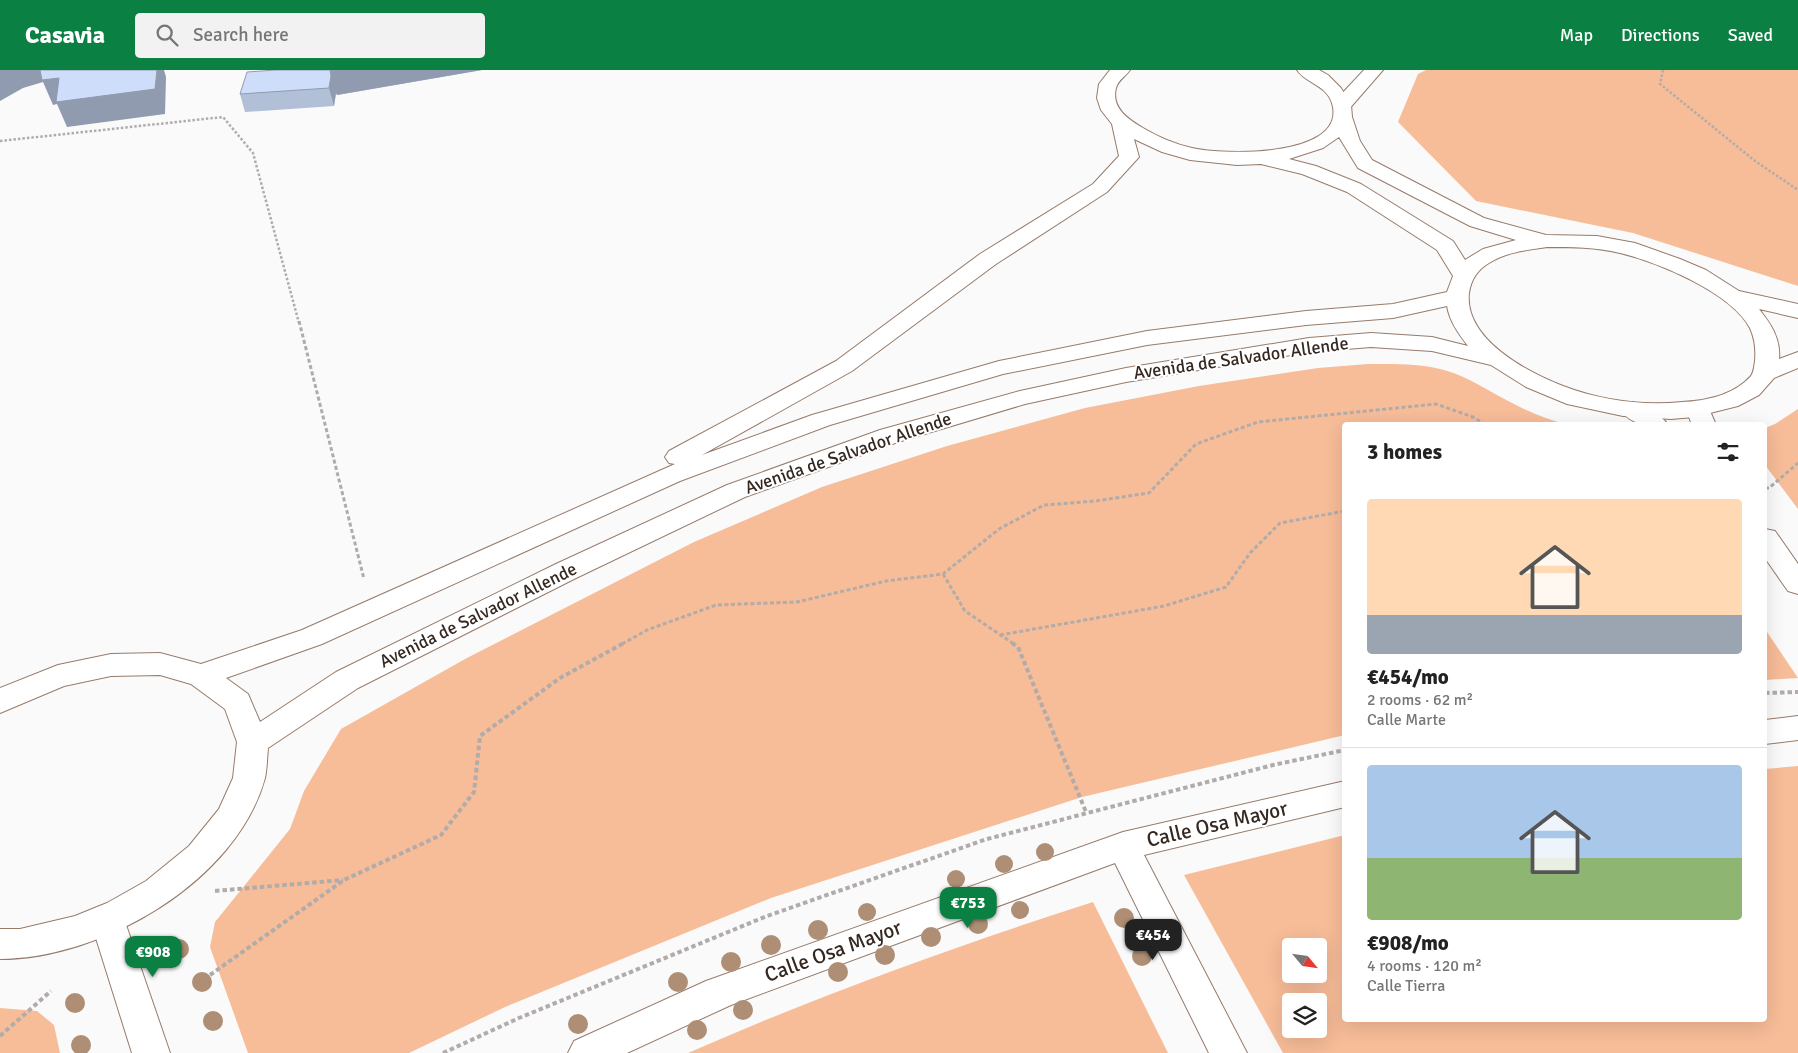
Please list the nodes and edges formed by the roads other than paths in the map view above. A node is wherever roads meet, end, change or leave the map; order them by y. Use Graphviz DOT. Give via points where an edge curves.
graph roads {
  1 [pos="1120,70"];
  2 [pos="1306,70"];
  3 [pos="1374,70"];
  4 [pos="1342,111"];
  5 [pos="1121,123"];
  6 [pos="1259,158"];
  7 [pos="1547,241"];
  8 [pos="1459,286"];
  9 [pos="1734,297"];
  10 [pos="1798,311"];
  11 [pos="1798,359"];
  12 [pos="1497,360"];
  13 [pos="1765,373"];
  14 [pos="1633,410"];
  15 [pos="1701,417"];
  16 [pos="1651,422"];
  17 [pos="1767,541"];
  18 [pos="516,545"];
  19 [pos="1798,584"];
  20 [pos="201,675"];
  21 [pos="0,701"];
  22 [pos="1798,728"];
  23 [pos="1767,732"];
  24 [pos="252,742"];
  25 [pos="1342,795"];
  26 [pos="1123,846"];
  27 [pos="107,919"];
  28 [pos="0,944"];
  29 [pos="151,1053"];
  30 [pos="587,1053"];
  31 [pos="1228,1053"];
  1 -- 5 [label="main road" via="1112,77 1105,92 1108,108"];
  2 -- 4 [label="main road" via="1329,85"];
  3 -- 4 [label="main road"];
  4 -- 6 [label="main road" via="1335,131 1317,144 1291,153"];
  4 -- 7 [label="main road" via="1350,141 1365,164 1477,222"];
  5 -- 6 [label="main road" via="1140,136 1195,154"];
  5 -- 18 [label="main road" via="1129,157 1100,188 988,259 844,366"];
  6 -- 8 [label="main road" via="1309,170 1354,188 1445,246"];
  7 -- 8 [label="main road" via="1510,246 1482,258"];
  7 -- 9 [label="main road" via="1626,248 1703,276"];
  8 -- 12 [label="main road" via="1460,317 1474,339"];
  8 -- 18 [label="main road, Avenida de Salvador Allende" via="1393,311 1306,318 1147,338 999,368 821,420 747,446 671,474"];
  9 -- 10 [label="main road"];
  9 -- 13 [label="main road" via="1758,322 1769,348"];
  11 -- 13 [label="main road"];
  12 -- 14 [label="main road" via="1543,386 1583,400"];
  12 -- 24 [label="main road, Avenida de Salvador Allende" via="1432,344 1371,340 1309,345 1116,377 1020,398 889,436 736,491 566,571 346,680"];
  13 -- 15 [label="main road" via="1751,389"];
  14 -- 15 [label="main road"];
  14 -- 16 [label="main road"];
  17 -- 19 [label="main road"];
  18 -- 20 [label="main road, Avenida de Salvador Allende" via="312,637"];
  20 -- 21 [label="main road" via="160,664 111,665 58,676"];
  20 -- 24 [label="main road" via="237,702"];
  22 -- 23 [label="main road"];
  24 -- 27 [label="main road" via="249,778 232,817 201,856 158,891"];
  25 -- 26 [label="main road, Calle Osa Mayor"];
  26 -- 30 [label="main road, Calle Osa Mayor" via="719,993"];
  26 -- 31 [label="main road"];
  27 -- 28 [label="main road" via="78,932 20,944"];
  27 -- 29 [label="main road"];
}
